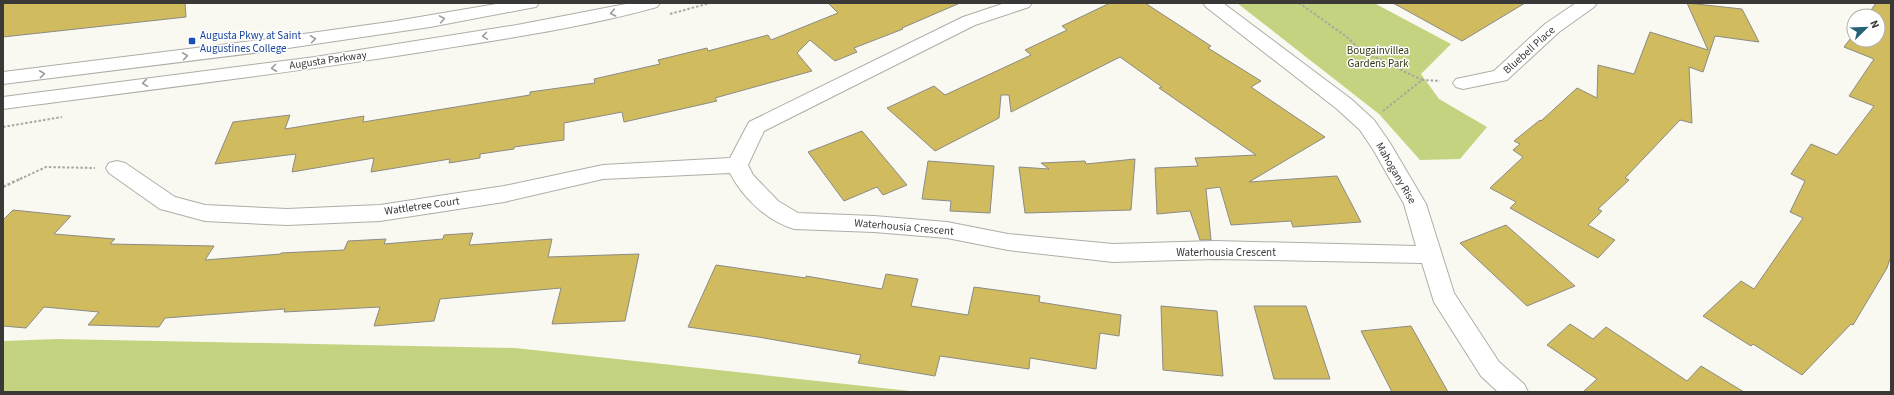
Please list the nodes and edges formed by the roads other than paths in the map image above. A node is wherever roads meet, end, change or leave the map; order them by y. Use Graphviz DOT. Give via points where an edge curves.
graph roads {
  1 [pos="530,3"];
  2 [pos="651,3"];
  3 [pos="1023,3"];
  4 [pos="1212,3"];
  5 [pos="1588,3"];
  6 [pos="3,78"];
  7 [pos="1463,83"];
  8 [pos="3,103"];
  9 [pos="737,165"];
  10 [pos="117,168"];
  11 [pos="1430,254"];
  12 [pos="1515,392"];
  6 -- 1 [label="street, Augusta Parkway, one-way" via="106,67 354,33"];
  2 -- 8 [label="street, Augusta Parkway, one-way" via="618,12 517,31 316,63"];
  3 -- 9 [label="street" via="969,21 756,127"];
  4 -- 11 [label="street, Mahogany Rise" via="1344,104 1367,125 1384,148 1415,204"];
  5 -- 7 [label="street, Bluebell Place" via="1552,28 1500,76"];
  9 -- 10 [label="street, Wattletree Court" via="603,172 504,194 387,212 287,217 205,213 168,203"];
  9 -- 11 [label="street, Waterhousia Crescent" via="745,180 770,206 794,221 868,223 947,230 1008,242 1114,253 1215,250"];
  11 -- 12 [label="street, Mahogany Rise" via="1443,295 1490,369"];
}
